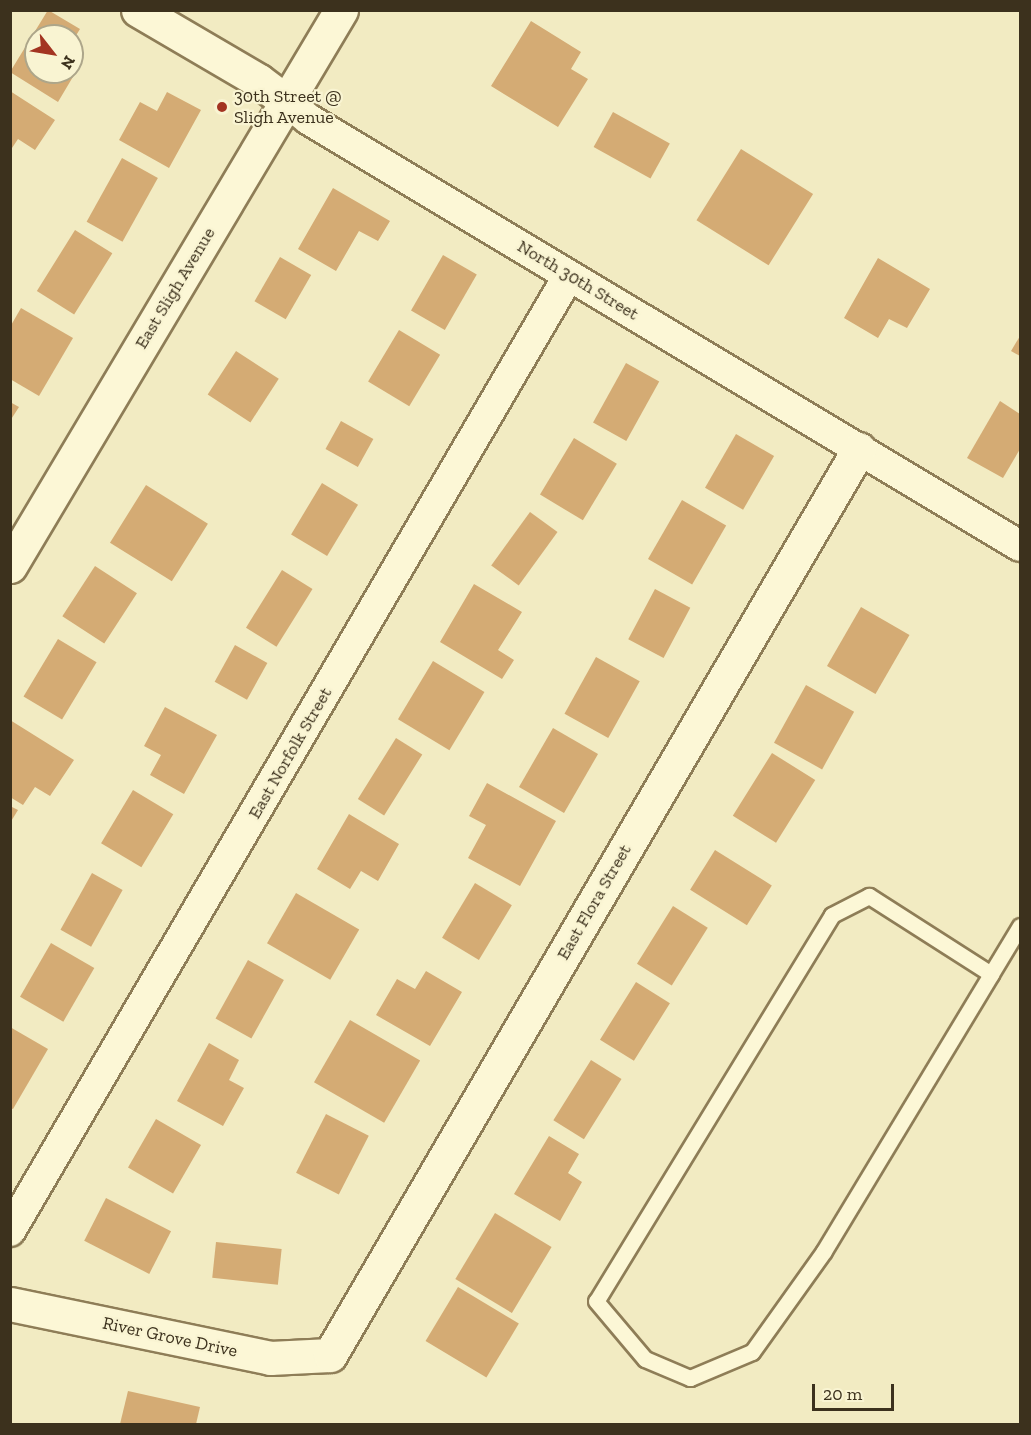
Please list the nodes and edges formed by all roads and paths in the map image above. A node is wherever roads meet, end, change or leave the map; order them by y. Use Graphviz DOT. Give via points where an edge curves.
graph roads {
  1 [pos="138,10"];
  2 [pos="341,10"];
  3 [pos="286,101"];
  4 [pos="569,275"];
  5 [pos="859,449"];
  6 [pos="1020,546"];
  7 [pos="10,567"];
  8 [pos="1020,926"];
  9 [pos="991,974"];
  10 [pos="10,1230"];
  11 [pos="10,1304"];
  12 [pos="330,1355"];
  1 -- 3 [label="street, North 30th Street"];
  2 -- 3 [label="street, East Sligh Avenue"];
  3 -- 4 [label="street, North 30th Street" via="308,119"];
  3 -- 7 [label="street, East Sligh Avenue"];
  4 -- 5 [label="street, North 30th Street"];
  4 -- 10 [label="street, East Norfolk Street"];
  5 -- 6 [label="street, North 30th Street"];
  5 -- 12 [label="street, East Flora Street"];
  8 -- 9 [label="lane"];
  9 -- 9 [label="lane" via="824,1251 752,1352 690,1378 645,1359 596,1301 832,915 869,896"];
  11 -- 12 [label="street, River Grove Drive" via="270,1358"];
}
